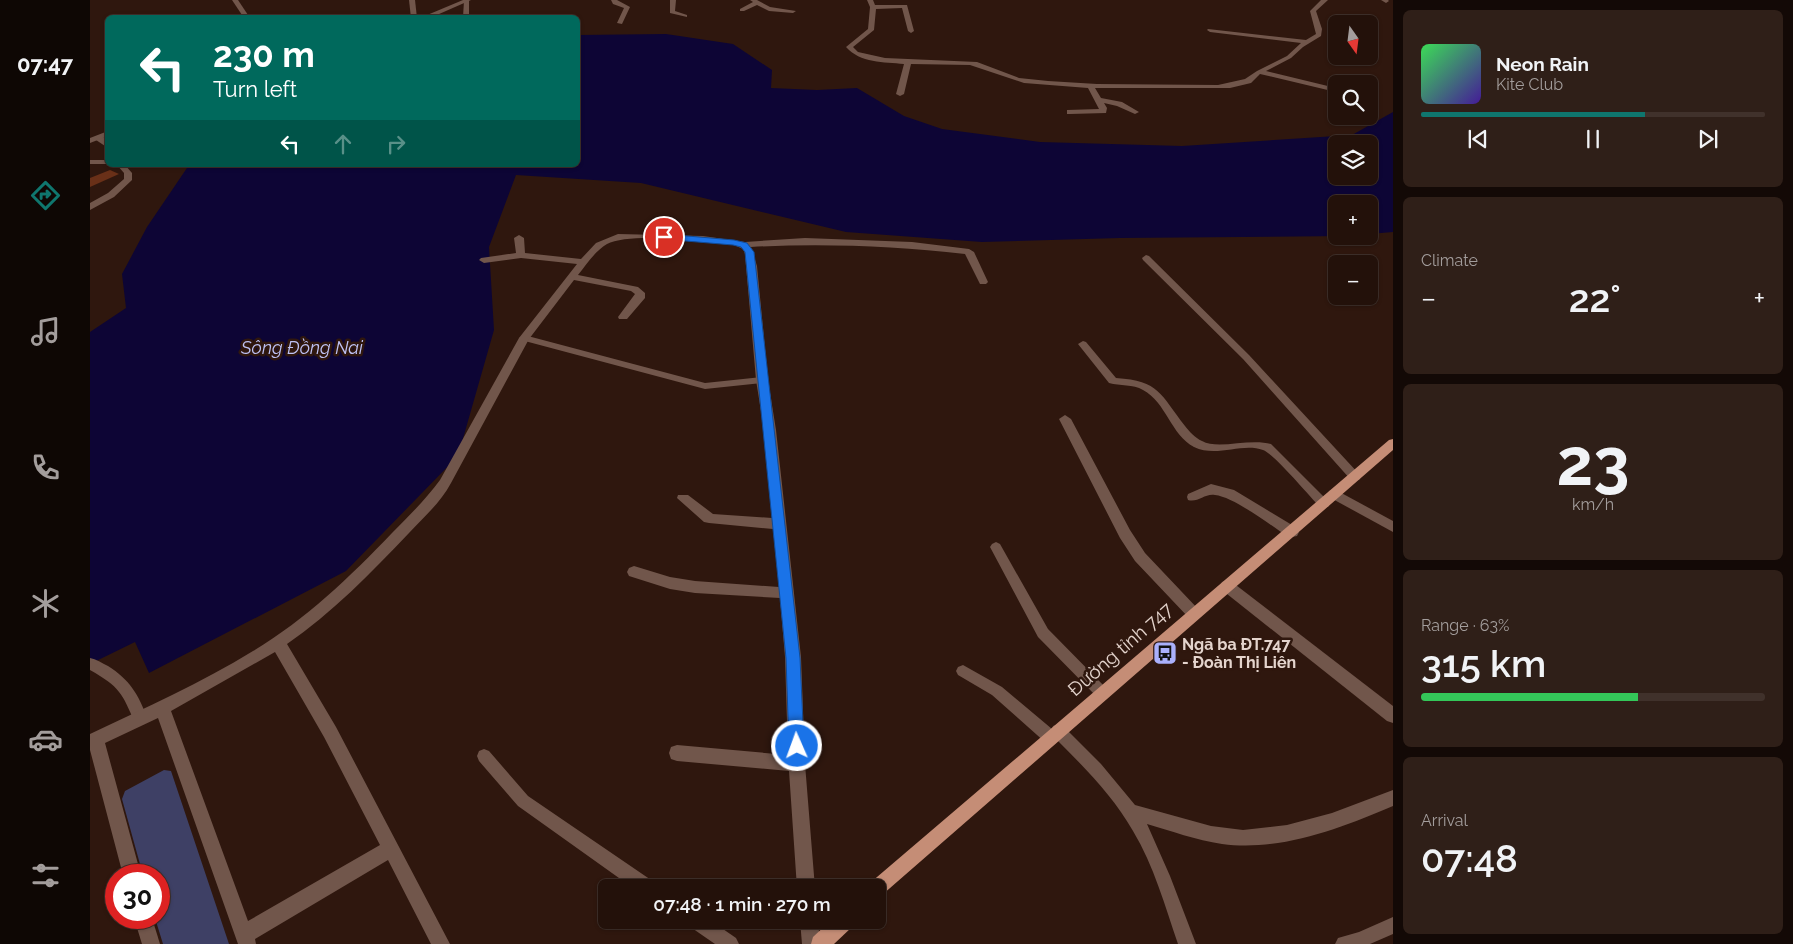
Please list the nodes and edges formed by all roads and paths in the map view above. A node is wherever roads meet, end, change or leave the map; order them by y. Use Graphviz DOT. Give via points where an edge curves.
graph roads {
  1 [pos="235,0"];
  2 [pos="412,0"];
  3 [pos="467,0"];
  4 [pos="614,0"];
  5 [pos="673,0"];
  6 [pos="1325,0"];
  7 [pos="755,1"];
  8 [pos="871,3"];
  9 [pos="742,10"];
  10 [pos="793,10"];
  11 [pos="245,15"];
  12 [pos="414,15"];
  13 [pos="431,15"];
  14 [pos="466,15"];
  15 [pos="685,16"];
  16 [pos="620,23"];
  17 [pos="1210,30"];
  18 [pos="911,31"];
  19 [pos="1307,42"];
  20 [pos="908,61"];
  21 [pos="1259,72"];
  22 [pos="1090,85"];
  23 [pos="1328,88"];
  24 [pos="900,94"];
  25 [pos="1098,100"];
  26 [pos="1070,112"];
  27 [pos="1135,112"];
  28 [pos="105,135"];
  29 [pos="99,138"];
  30 [pos="90,142"];
  31 [pos="105,143"];
  32 [pos="90,162"];
  33 [pos="105,162"];
  34 [pos="123,167"];
  35 [pos="90,207"];
  36 [pos="519,238"];
  37 [pos="744,245"];
  38 [pos="521,255"];
  39 [pos="1146,258"];
  40 [pos="484,260"];
  41 [pos="583,262"];
  42 [pos="572,277"];
  43 [pos="983,282"];
  44 [pos="623,317"];
  45 [pos="524,338"];
  46 [pos="1083,344"];
  47 [pos="762,380"];
  48 [pos="1065,419"];
  49 [pos="1393,443"];
  50 [pos="1355,477"];
  51 [pos="1193,497"];
  52 [pos="683,498"];
  53 [pos="1329,499"];
  54 [pos="780,524"];
  55 [pos="1393,527"];
  56 [pos="1292,532"];
  57 [pos="996,547"];
  58 [pos="634,572"];
  59 [pos="1227,586"];
  60 [pos="786,593"];
  61 [pos="1194,614"];
  62 [pos="278,643"];
  63 [pos="91,664"];
  64 [pos="962,671"];
  65 [pos="1102,693"];
  66 [pos="162,708"];
  67 [pos="1393,716"];
  68 [pos="140,718"];
  69 [pos="1055,735"];
  70 [pos="93,741"];
  71 [pos="676,753"];
  72 [pos="484,756"];
  73 [pos="797,764"];
  74 [pos="1393,798"];
  75 [pos="1131,812"];
  76 [pos="391,848"];
  77 [pos="129,864"];
  78 [pos="635,879"];
  79 [pos="805,879"];
  80 [pos="886,880"];
  81 [pos="1393,925"];
  82 [pos="146,929"];
  83 [pos="708,929"];
  84 [pos="810,929"];
  85 [pos="836,929"];
  86 [pos="245,939"];
  87 [pos="150,944"];
  88 [pos="441,944"];
  89 [pos="730,944"];
  90 [pos="811,944"];
  91 [pos="820,944"];
  92 [pos="1187,944"];
  93 [pos="1344,944"];
  1 -- 11 [label="street"];
  2 -- 12 [label="street"];
  3 -- 13 [label="street"];
  3 -- 14 [label="street"];
  4 -- 16 [label="street" via="627,7"];
  5 -- 15 [label="street" via="672,12"];
  6 -- 19 [label="street" via="1313,11 1319,34"];
  7 -- 9 [label="street"];
  7 -- 10 [label="street" via="772,10"];
  8 -- 18 [label="street" via="905,6"];
  8 -- 20 [label="street" via="871,30 851,44 850,50 858,56 873,59"];
  17 -- 19 [label="street"];
  19 -- 21 [label="street" via="1289,57"];
  20 -- 22 [label="street" via="977,64 1021,80"];
  20 -- 24 [label="street"];
  21 -- 22 [label="street" via="1248,81 1230,86"];
  21 -- 23 [label="street"];
  22 -- 25 [label="street"];
  25 -- 26 [label="street" via="1103,111"];
  25 -- 27 [label="street"];
  28 -- 29 [label="street"];
  29 -- 30 [label="street"];
  29 -- 31 [label="street"];
  32 -- 33 [label="street"];
  34 -- 35 [label="street" via="128,173 128,180"];
  36 -- 38 [label="street"];
  37 -- 41 [label="street" via="697,238 618,237 601,243"];
  37 -- 43 [label="street" via="824,242 912,245 969,252"];
  37 -- 47 [label="street" via="752,266"];
  38 -- 40 [label="street"];
  38 -- 41 [label="street"];
  39 -- 50 [label="lane" via="1246,357"];
  41 -- 42 [label="street"];
  42 -- 44 [label="street" via="634,289 640,293 641,296"];
  42 -- 45 [label="street"];
  45 -- 47 [label="lane" via="705,386"];
  45 -- 62 [label="street" via="464,451 434,498 374,561 306,624"];
  46 -- 53 [label="lane" via="1113,381 1149,388 1198,444 1268,447"];
  47 -- 54 [label="street"];
  48 -- 61 [label="street" via="1130,542"];
  49 -- 50 [label="main road, Đường tỉnh 747"];
  50 -- 53 [label="main road, Đường tỉnh 747"];
  51 -- 56 [label="street" via="1211,489 1229,493"];
  52 -- 54 [label="street" via="709,518"];
  53 -- 55 [label="street"];
  53 -- 56 [label="main road, Đường tỉnh 747"];
  54 -- 60 [label="street"];
  56 -- 59 [label="main road, Đường tỉnh 747"];
  57 -- 65 [label="lane" via="1043,633"];
  58 -- 60 [label="street" via="695,587"];
  59 -- 61 [label="main road, Đường tỉnh 747"];
  59 -- 67 [label="street"];
  60 -- 73 [label="street" via="793,658"];
  61 -- 65 [label="main road, Đường tỉnh 747"];
  62 -- 66 [label="street"];
  62 -- 76 [label="street" via="330,732"];
  63 -- 68 [label="lane" via="127,689"];
  64 -- 69 [label="lane" via="998,691"];
  65 -- 69 [label="main road, Đường tỉnh 747"];
  66 -- 68 [label="street"];
  66 -- 86 [label="street"];
  68 -- 70 [label="street"];
  69 -- 75 [label="lane" via="1095,767"];
  69 -- 80 [label="main road, Đường tỉnh 747"];
  70 -- 77 [label="street"];
  71 -- 73 [label="street"];
  72 -- 78 [label="lane" via="523,801"];
  73 -- 79 [label="street"];
  74 -- 75 [label="lane" via="1324,824 1262,836 1224,836"];
  75 -- 92 [label="lane" via="1147,841"];
  76 -- 86 [label="street"];
  76 -- 88 [label="street"];
  81 -- 93 [label="lane"];
  82 -- 87 [label="street"];
  83 -- 89 [label="lane"];
  84 -- 90 [label="street"];
  85 -- 91 [label="main road"];
}
